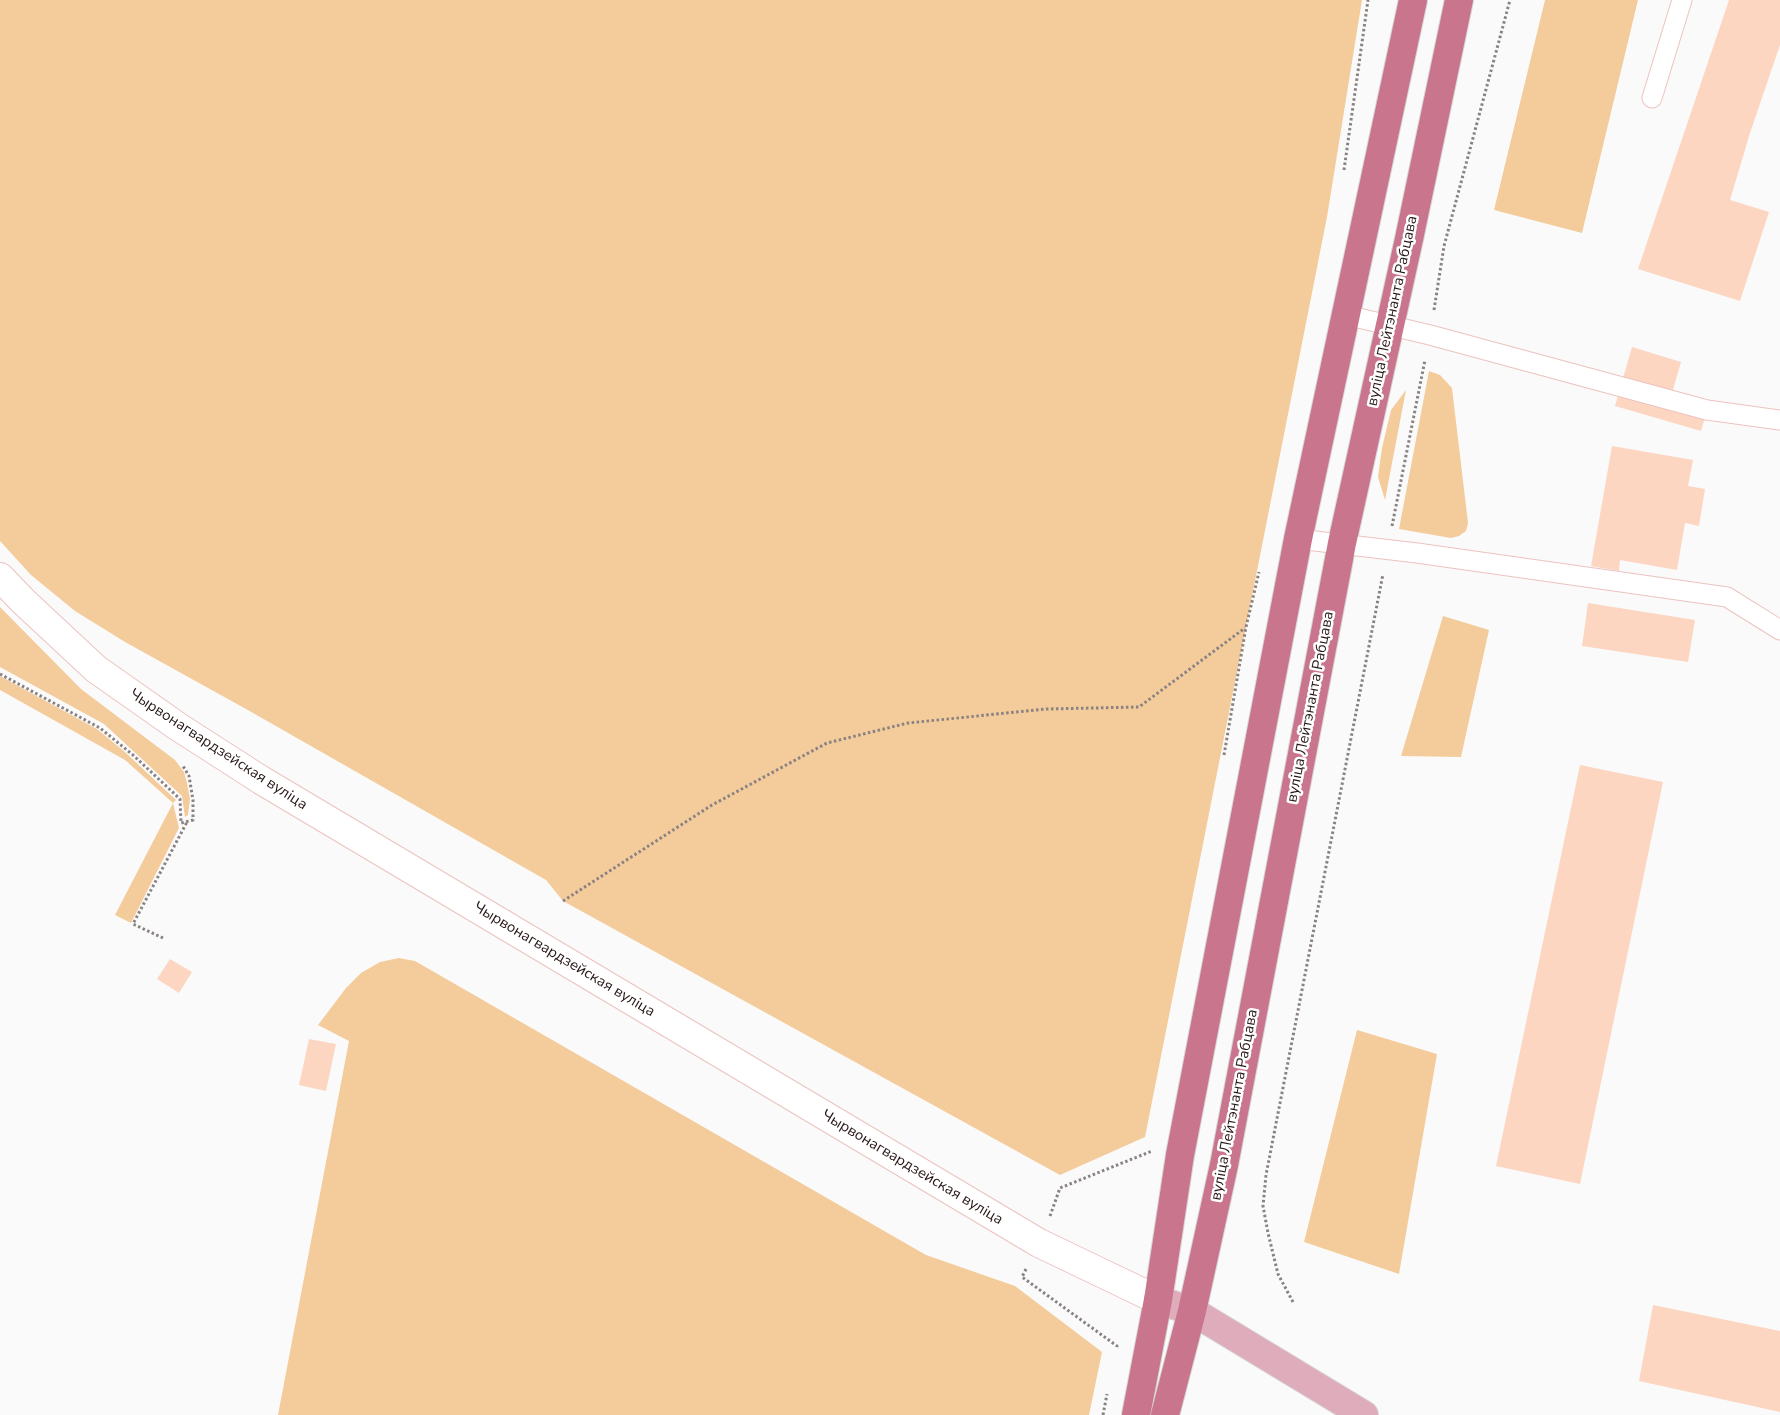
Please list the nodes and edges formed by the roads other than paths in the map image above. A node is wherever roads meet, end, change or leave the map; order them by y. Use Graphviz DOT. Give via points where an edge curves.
graph roads {
  1 [pos="1413,0"];
  2 [pos="1460,0"];
  3 [pos="1682,0"];
  4 [pos="1652,98"];
  5 [pos="1346,315"];
  6 [pos="1390,326"];
  7 [pos="1780,420"];
  8 [pos="1298,539"];
  9 [pos="1342,543"];
  10 [pos="0,577"];
  11 [pos="1780,630"];
  12 [pos="1158,1300"];
  13 [pos="1192,1311"];
  14 [pos="1136,1415"];
  15 [pos="1164,1415"];
  16 [pos="1364,1415"];
  1 -- 5 [label="highway"];
  2 -- 6 [label="highway, вуліца Лейтэнанта Рабцава"];
  3 -- 4 [label="lane"];
  5 -- 6 [label="lane"];
  5 -- 8 [label="highway"];
  6 -- 7 [label="lane" via="1707,410"];
  6 -- 9 [label="highway, вуліца Лейтэнанта Рабцава"];
  8 -- 9 [label="lane"];
  8 -- 12 [label="highway" via="1180,1155"];
  9 -- 11 [label="lane" via="1727,597"];
  9 -- 13 [label="highway, вуліца Лейтэнанта Рабцава" via="1224,1165"];
  10 -- 12 [label="street, Чырвонагвардзейская вуліца" via="96,669 261,780 1039,1243"];
  12 -- 13 [label="main road"];
  12 -- 14 [label="highway"];
  13 -- 15 [label="highway, вуліца Лейтэнанта Рабцава"];
  13 -- 16 [label="main road"];
}
